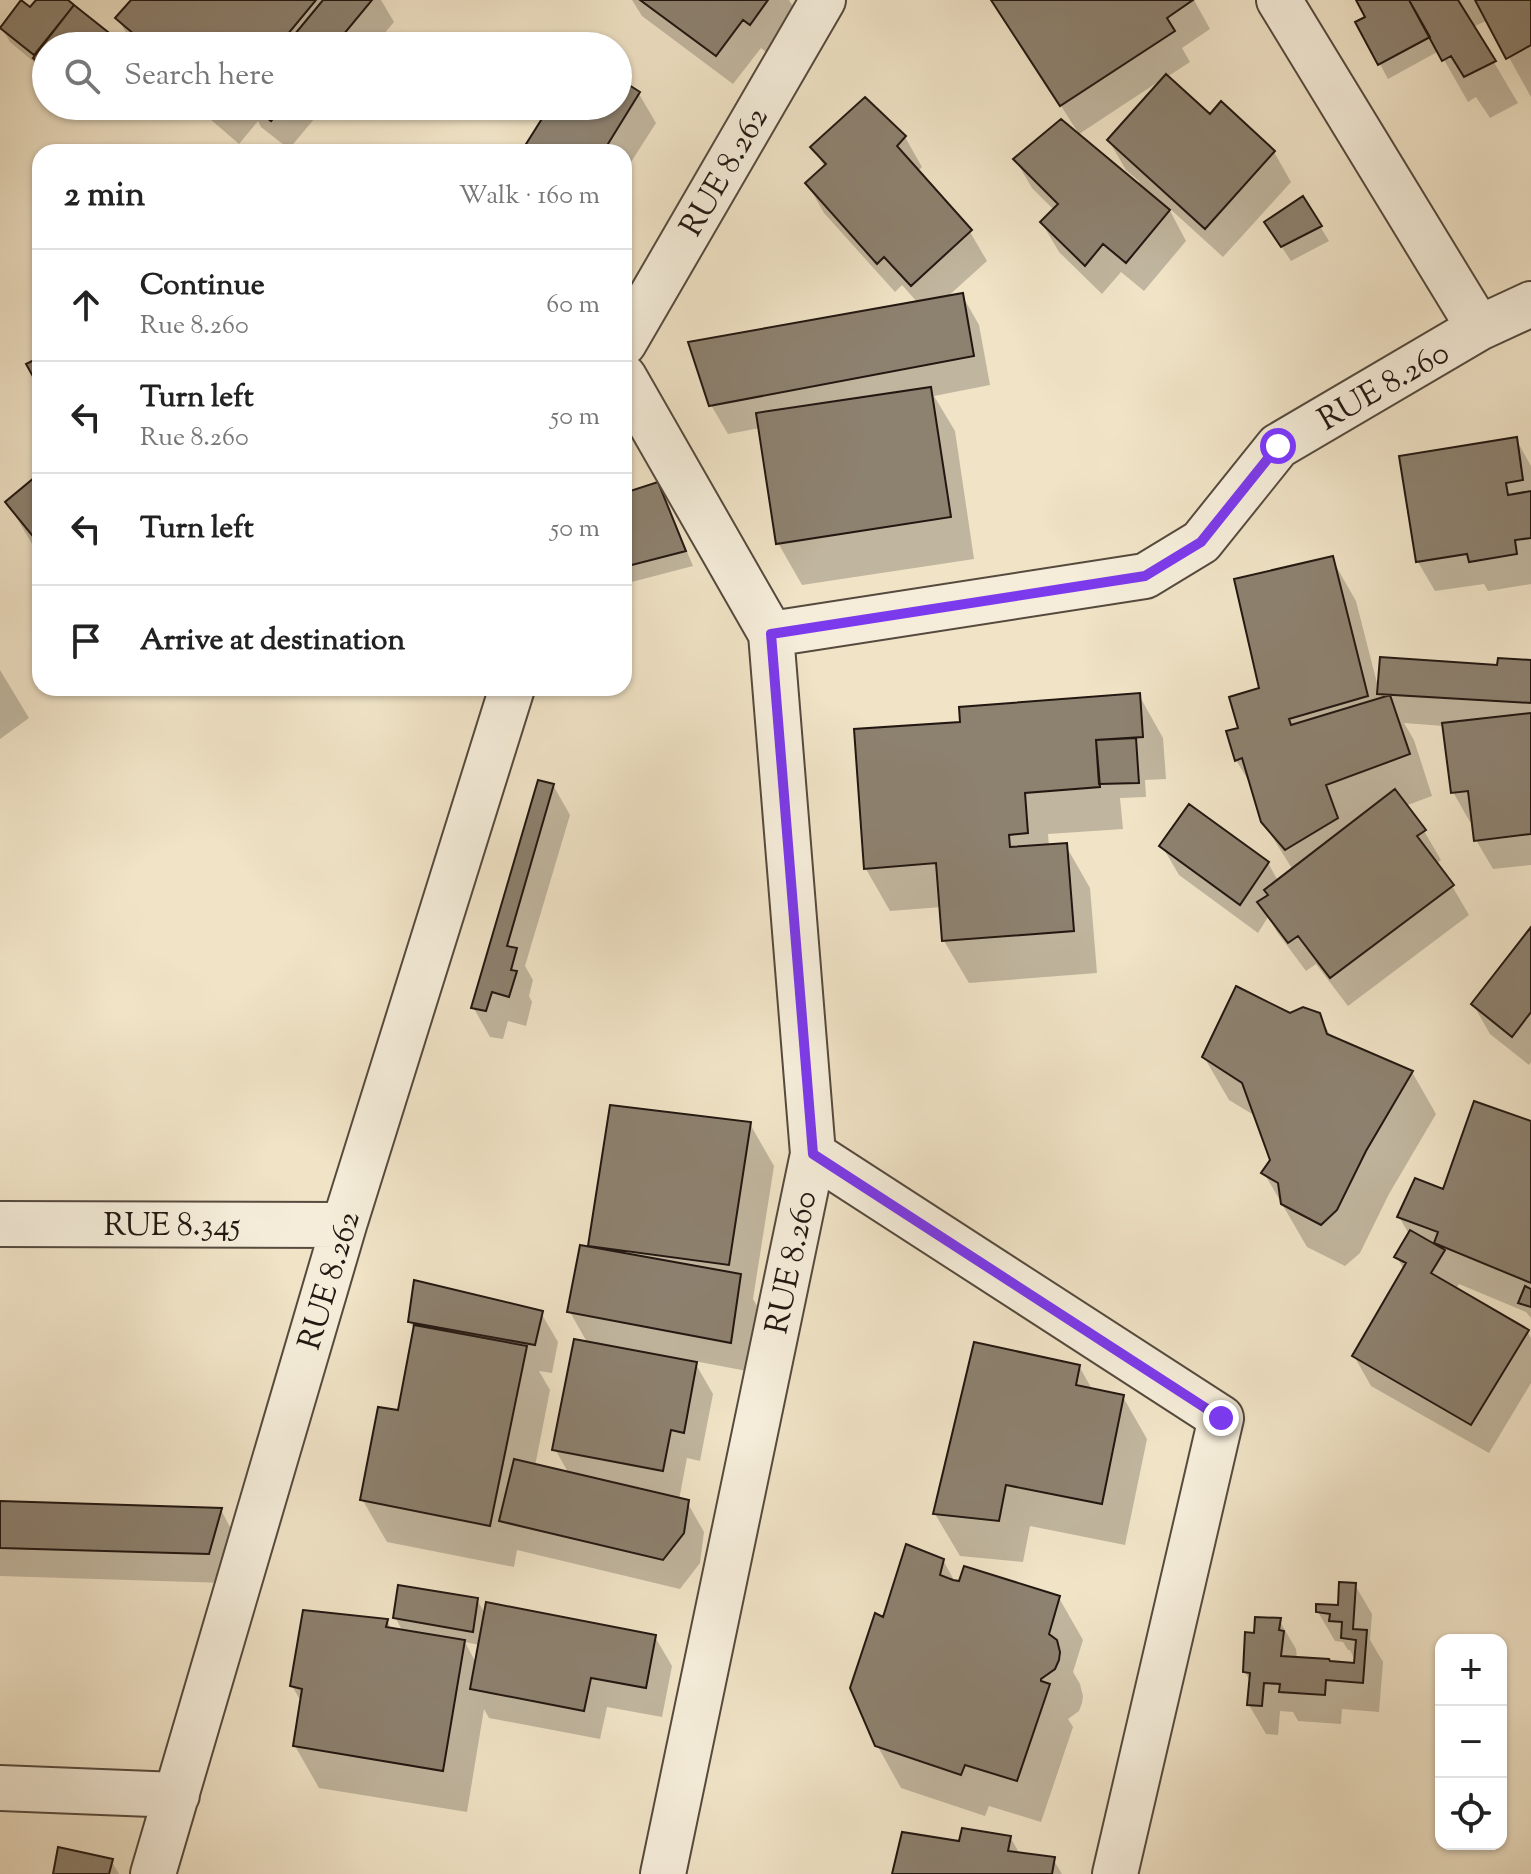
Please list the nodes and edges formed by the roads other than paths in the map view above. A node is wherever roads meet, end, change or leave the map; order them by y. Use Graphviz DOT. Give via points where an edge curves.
graph roads {
  1 [pos="823,0"];
  2 [pos="1279,0"];
  3 [pos="1531,304"];
  4 [pos="1479,328"];
  5 [pos="632,329"];
  6 [pos="632,391"];
  7 [pos="771,634"];
  8 [pos="509,696"];
  9 [pos="813,1154"];
  10 [pos="0,1224"];
  11 [pos="344,1225"];
  12 [pos="0,1788"];
  13 [pos="177,1795"];
  14 [pos="153,1874"];
  15 [pos="663,1874"];
  16 [pos="1115,1874"];
  1 -- 5 [label="street, RUE 8.262"];
  2 -- 4 [label="street"];
  3 -- 4 [label="street, RUE 8.260"];
  4 -- 7 [label="street, RUE 8.260" via="1278,446 1201,542 1145,576"];
  6 -- 7 [label="street"];
  7 -- 9 [label="street, RUE 8.260"];
  8 -- 11 [label="street, RUE 8.262"];
  9 -- 15 [label="street, RUE 8.260"];
  9 -- 16 [label="street" via="1221,1418"];
  10 -- 11 [label="street, RUE 8.345"];
  11 -- 13 [label="street, RUE 8.262"];
  12 -- 13 [label="street"];
  13 -- 14 [label="street, RUE 8.262"];
}
